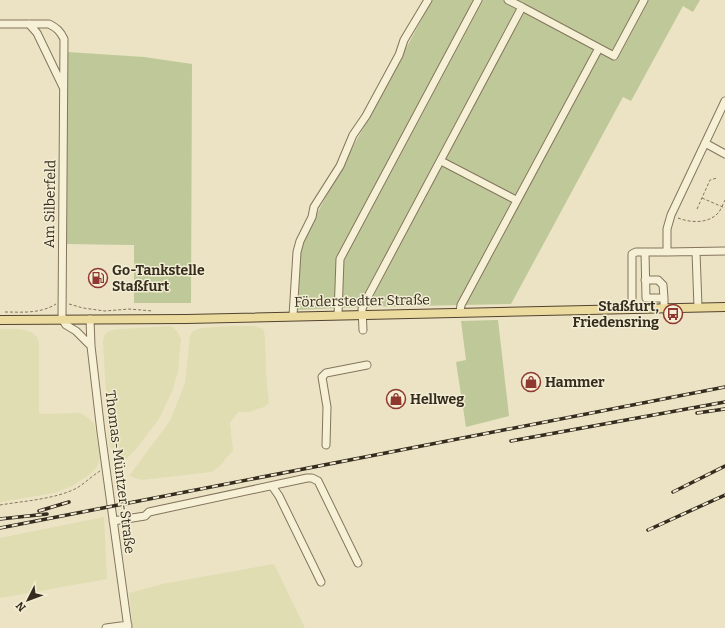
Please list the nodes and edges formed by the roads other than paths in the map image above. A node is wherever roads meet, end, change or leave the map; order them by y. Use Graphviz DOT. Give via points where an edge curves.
graph roads {
  1 [pos="428,0"];
  2 [pos="478,0"];
  3 [pos="508,0"];
  4 [pos="644,0"];
  5 [pos="522,7"];
  6 [pos="0,24"];
  7 [pos="29,24"];
  8 [pos="599,48"];
  9 [pos="64,88"];
  10 [pos="725,101"];
  11 [pos="705,143"];
  12 [pos="725,154"];
  13 [pos="441,160"];
  14 [pos="516,200"];
  15 [pos="725,251"];
  16 [pos="645,252"];
  17 [pos="667,252"];
  18 [pos="696,252"];
  19 [pos="645,280"];
  20 [pos="664,298"];
  21 [pos="725,307"];
  22 [pos="664,308"];
  23 [pos="698,308"];
  24 [pos="632,309"];
  25 [pos="460,312"];
  26 [pos="362,314"];
  27 [pos="338,315"];
  28 [pos="293,316"];
  29 [pos="62,319"];
  30 [pos="90,319"];
  31 [pos="0,320"];
  32 [pos="363,330"];
  33 [pos="91,346"];
  34 [pos="367,365"];
  35 [pos="326,445"];
  36 [pos="272,486"];
  37 [pos="113,522"];
  38 [pos="358,563"];
  39 [pos="320,582"];
  40 [pos="128,626"];
  41 [pos="106,628"];
  1 -- 28 [label="street" via="404,40 366,116 353,135 340,166 314,207 297,252"];
  2 -- 27 [label="street" via="340,259"];
  3 -- 5 [label="street"];
  4 -- 8 [label="street" via="614,56"];
  5 -- 8 [label="street"];
  5 -- 13 [label="street"];
  6 -- 7 [label="street, Am Silberfeld"];
  7 -- 9 [label="street, Am Silberfeld" via="37,33"];
  7 -- 9 [label="street, Am Silberfeld" via="49,24 61,32 65,49"];
  8 -- 14 [label="street"];
  9 -- 29 [label="street, Am Silberfeld"];
  10 -- 11 [label="street"];
  11 -- 12 [label="street"];
  11 -- 17 [label="street" via="671,216 667,229"];
  13 -- 14 [label="street"];
  13 -- 26 [label="street" via="364,304"];
  14 -- 25 [label="street" via="461,305"];
  15 -- 18 [label="street"];
  16 -- 17 [label="street"];
  16 -- 19 [label="street"];
  16 -- 24 [label="street" via="632,254"];
  17 -- 18 [label="street"];
  18 -- 23 [label="street"];
  19 -- 20 [label="street" via="658,280 663,285"];
  19 -- 20 [label="street" via="646,298"];
  20 -- 22 [label="street"];
  21 -- 23 [label="main road, Förderstedter Straße"];
  22 -- 23 [label="main road, Förderstedter Straße"];
  22 -- 24 [label="main road, Förderstedter Straße"];
  24 -- 25 [label="main road, Förderstedter Straße"];
  25 -- 26 [label="main road, Förderstedter Straße"];
  26 -- 27 [label="main road, Förderstedter Straße"];
  26 -- 32 [label="street"];
  27 -- 28 [label="main road, Förderstedter Straße"];
  28 -- 30 [label="main road, Förderstedter Straße"];
  29 -- 30 [label="main road, Förderstedter Straße"];
  29 -- 31 [label="main road, Förderstedter Straße"];
  29 -- 33 [label="street"];
  30 -- 33 [label="street, Thomas-Müntzer-Straße"];
  33 -- 37 [label="street, Thomas-Müntzer-Straße"];
  34 -- 35 [label="street" via="326,373 322,377 327,407"];
  36 -- 37 [label="street"];
  36 -- 38 [label="street" via="307,478 318,481"];
  36 -- 39 [label="street"];
  37 -- 40 [label="street, Thomas-Müntzer-Straße"];
  40 -- 41 [label="street"];
}
